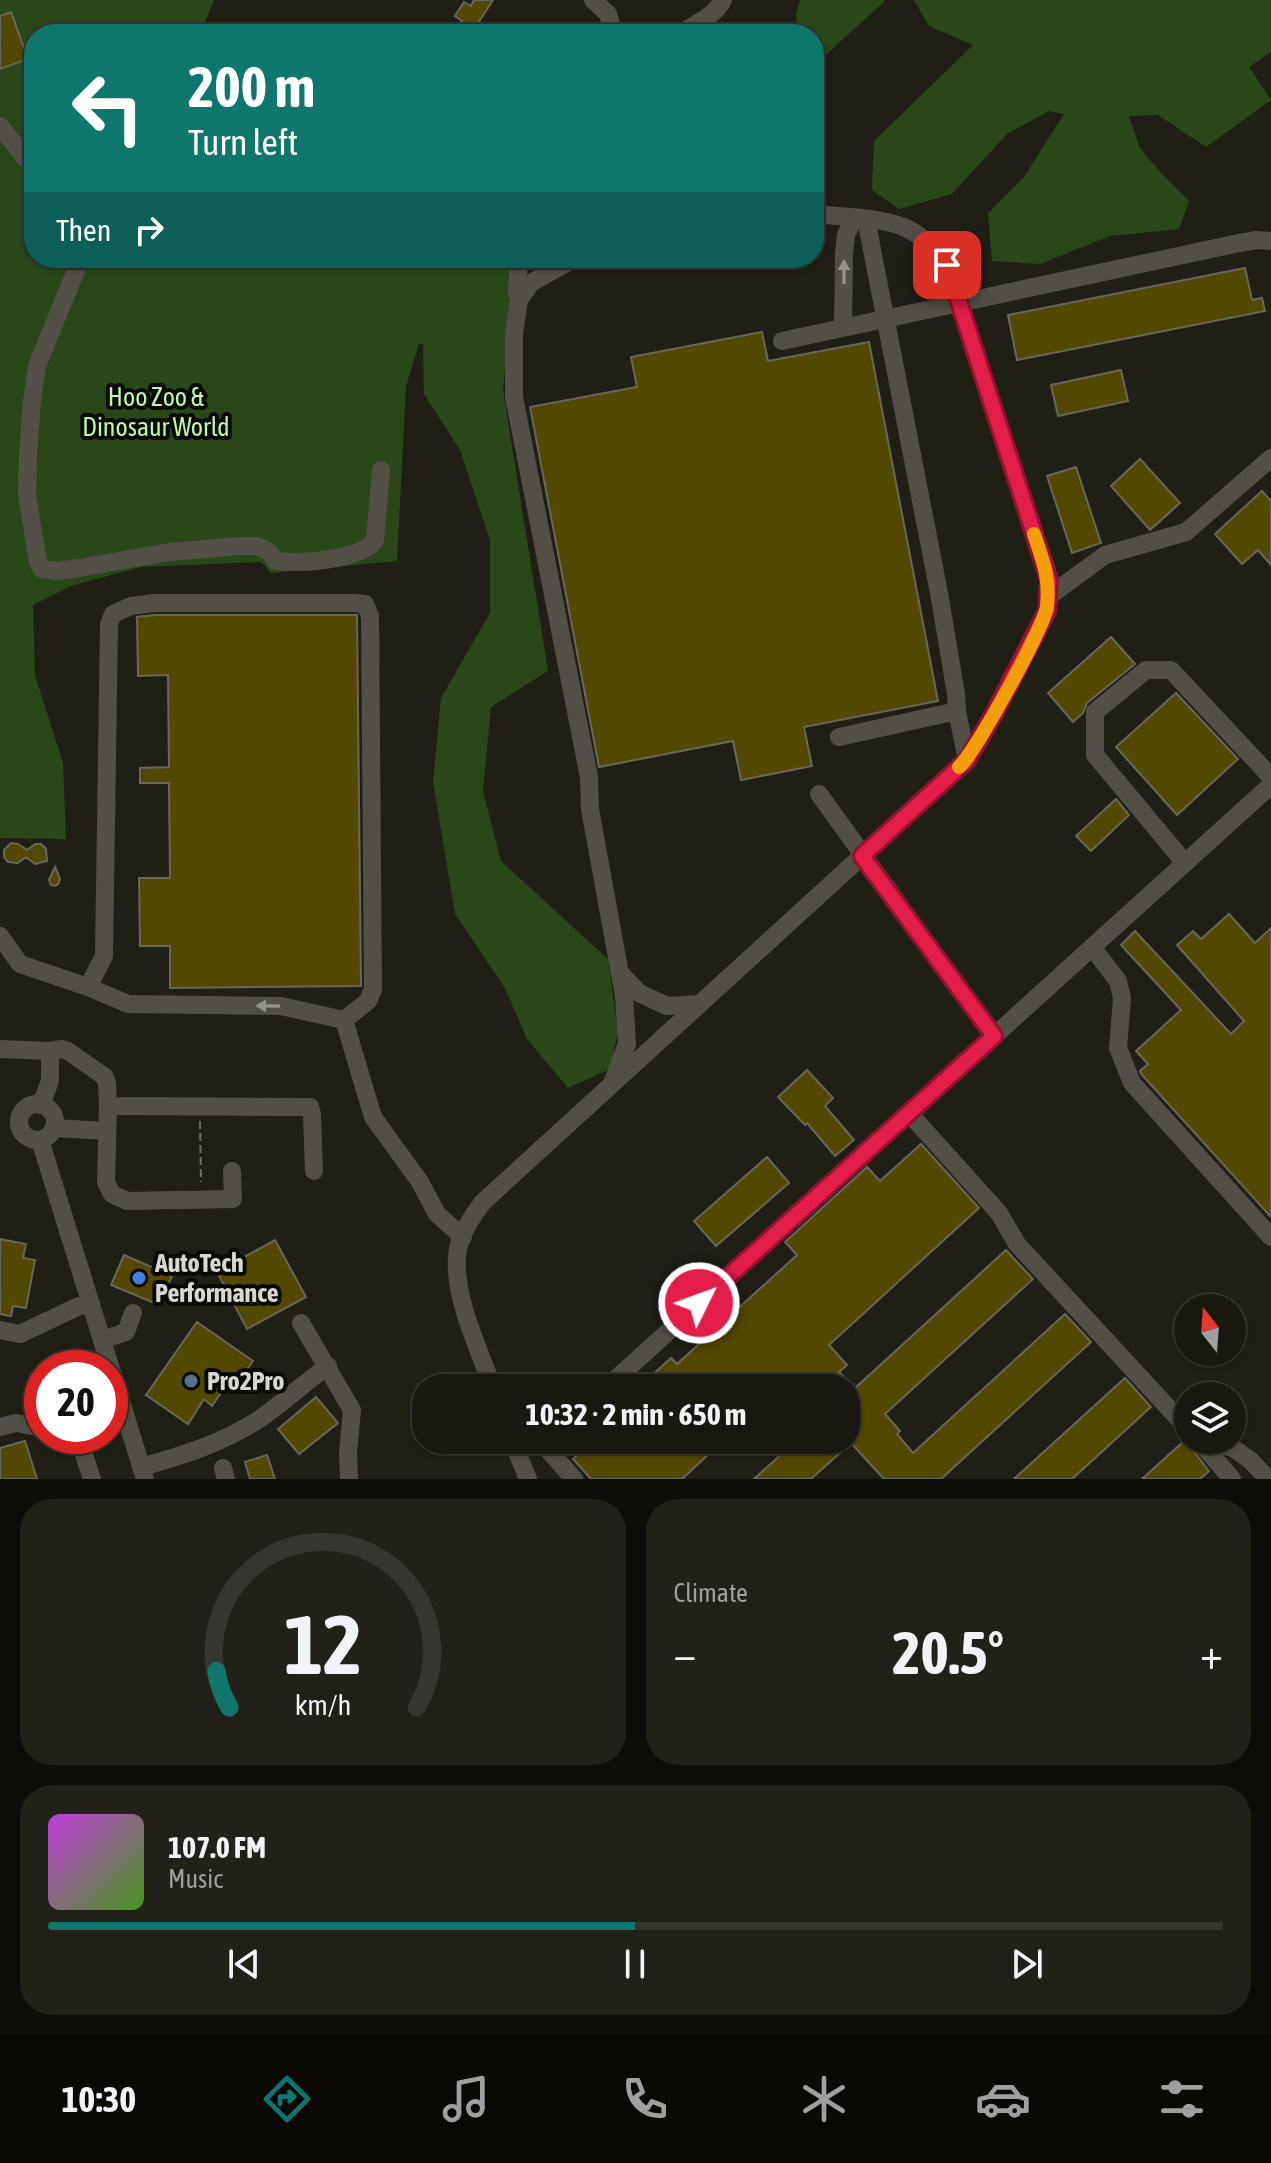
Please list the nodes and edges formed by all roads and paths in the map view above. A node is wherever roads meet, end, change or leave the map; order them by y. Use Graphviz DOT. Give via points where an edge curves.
graph roads {
  1 [pos="593,0"];
  2 [pos="723,0"];
  3 [pos="611,24"];
  4 [pos="696,24"];
  5 [pos="0,126"];
  6 [pos="24,156"];
  7 [pos="824,215"];
  8 [pos="860,219"];
  9 [pos="1271,241"];
  10 [pos="77,268"];
  11 [pos="518,268"];
  12 [pos="524,268"];
  13 [pos="558,268"];
  14 [pos="541,278"];
  15 [pos="519,300"];
  16 [pos="960,302"];
  17 [pos="885,317"];
  18 [pos="843,327"];
  19 [pos="782,341"];
  20 [pos="1271,458"];
  21 [pos="381,470"];
  22 [pos="1048,597"];
  23 [pos="957,711"];
  24 [pos="839,737"];
  25 [pos="967,760"];
  26 [pos="1271,777"];
  27 [pos="1271,785"];
  28 [pos="819,794"];
  29 [pos="862,856"];
  30 [pos="1185,863"];
  31 [pos="0,936"];
  32 [pos="1092,947"];
  33 [pos="620,973"];
  34 [pos="88,987"];
  35 [pos="700,1004"];
  36 [pos="344,1020"];
  37 [pos="994,1036"];
  38 [pos="0,1049"];
  39 [pos="50,1051"];
  40 [pos="612,1084"];
  41 [pos="41,1105"];
  42 [pos="108,1106"];
  43 [pos="200,1106"];
  44 [pos="909,1113"];
  45 [pos="0,1123"];
  46 [pos="19,1124"];
  47 [pos="107,1131"];
  48 [pos="47,1134"];
  49 [pos="232,1171"];
  50 [pos="314,1171"];
  51 [pos="202,1200"];
  52 [pos="463,1237"];
  53 [pos="1271,1237"];
  54 [pos="91,1303"];
  55 [pos="133,1313"];
  56 [pos="301,1323"];
  57 [pos="0,1330"];
  58 [pos="102,1340"];
  59 [pos="328,1366"];
  60 [pos="488,1374"];
  61 [pos="621,1374"];
  62 [pos="1174,1414"];
  63 [pos="24,1425"];
  64 [pos="0,1427"];
  65 [pos="84,1454"];
  66 [pos="518,1454"];
  67 [pos="528,1454"];
  68 [pos="554,1454"];
  69 [pos="1210,1454"];
  70 [pos="1242,1454"];
  71 [pos="520,1460"];
  72 [pos="143,1473"];
  73 [pos="92,1479"];
  74 [pos="349,1479"];
  75 [pos="528,1479"];
  76 [pos="574,1479"];
  77 [pos="1232,1479"];
  78 [pos="1268,1479"];
  1 -- 3 [label="street"];
  2 -- 4 [label="street"];
  5 -- 6 [label="street"];
  7 -- 8 [label="street"];
  8 -- 16 [label="street" via="908,229 926,243 947,265"];
  8 -- 17 [label="street"];
  18 -- 8 [label="street, one-way" via="846,235"];
  9 -- 16 [label="street"];
  10 -- 21 [label="street" via="37,366 32,401 27,495 42,569 240,546 257,546 276,561 288,562 353,554 375,541"];
  11 -- 15 [label="street"];
  12 -- 14 [label="street"];
  13 -- 14 [label="street"];
  14 -- 15 [label="street"];
  15 -- 33 [label="street" via="514,397 589,777 590,809"];
  16 -- 17 [label="street"];
  16 -- 22 [label="street" via="1049,580"];
  17 -- 18 [label="street"];
  17 -- 23 [label="street"];
  18 -- 19 [label="street"];
  20 -- 22 [label="street" via="1186,532 1105,555"];
  22 -- 25 [label="street" via="1031,644"];
  23 -- 24 [label="street"];
  23 -- 25 [label="street"];
  25 -- 29 [label="street"];
  26 -- 30 [label="street" via="1171,670 1146,670 1095,712 1095,755"];
  27 -- 30 [label="street"];
  28 -- 29 [label="street"];
  29 -- 35 [label="street"];
  29 -- 37 [label="street"];
  30 -- 32 [label="street"];
  31 -- 34 [label="street" via="20,964"];
  32 -- 37 [label="street"];
  32 -- 53 [label="street" via="1118,981 1118,1048 1132,1083"];
  33 -- 35 [label="street" via="639,993 667,1006"];
  33 -- 40 [label="street" via="627,1044"];
  36 -- 34 [label="street, one-way" via="281,1006 128,1004"];
  34 -- 36 [label="street" via="104,956 113,614 154,603 365,604 370,616 373,989 368,1001"];
  35 -- 40 [label="street"];
  36 -- 52 [label="street" via="373,1117 437,1214"];
  37 -- 44 [label="street"];
  38 -- 39 [label="street"];
  39 -- 41 [label="street" via="50,1081"];
  39 -- 42 [label="street" via="68,1051 105,1077"];
  40 -- 52 [label="street" via="483,1202"];
  41 -- 46 [label="street" via="25,1109"];
  41 -- 48 [label="street" via="55,1122"];
  42 -- 43 [label="street"];
  42 -- 47 [label="street"];
  43 -- 50 [label="street" via="310,1107"];
  43 -- 51 [label="path"];
  44 -- 61 [label="street"];
  44 -- 62 [label="street" via="999,1213 1017,1244"];
  45 -- 46 [label="street"];
  46 -- 48 [label="street" via="29,1138"];
  47 -- 48 [label="street"];
  47 -- 51 [label="street" via="106,1182 112,1194 127,1201"];
  48 -- 54 [label="street" via="63,1216"];
  49 -- 51 [label="street" via="233,1199"];
  52 -- 60 [label="street" via="456,1255 459,1294"];
  54 -- 57 [label="street" via="20,1334"];
  54 -- 58 [label="street"];
  55 -- 58 [label="street" via="126,1332"];
  56 -- 59 [label="street"];
  58 -- 72 [label="street"];
  59 -- 72 [label="street" via="224,1440"];
  59 -- 74 [label="street" via="352,1410"];
  63 -- 64 [label="street"];
  65 -- 73 [label="street"];
  66 -- 71 [label="street"];
  67 -- 71 [label="street"];
  68 -- 76 [label="street"];
  69 -- 77 [label="street"];
  70 -- 78 [label="street"];
  71 -- 75 [label="street"];
}
